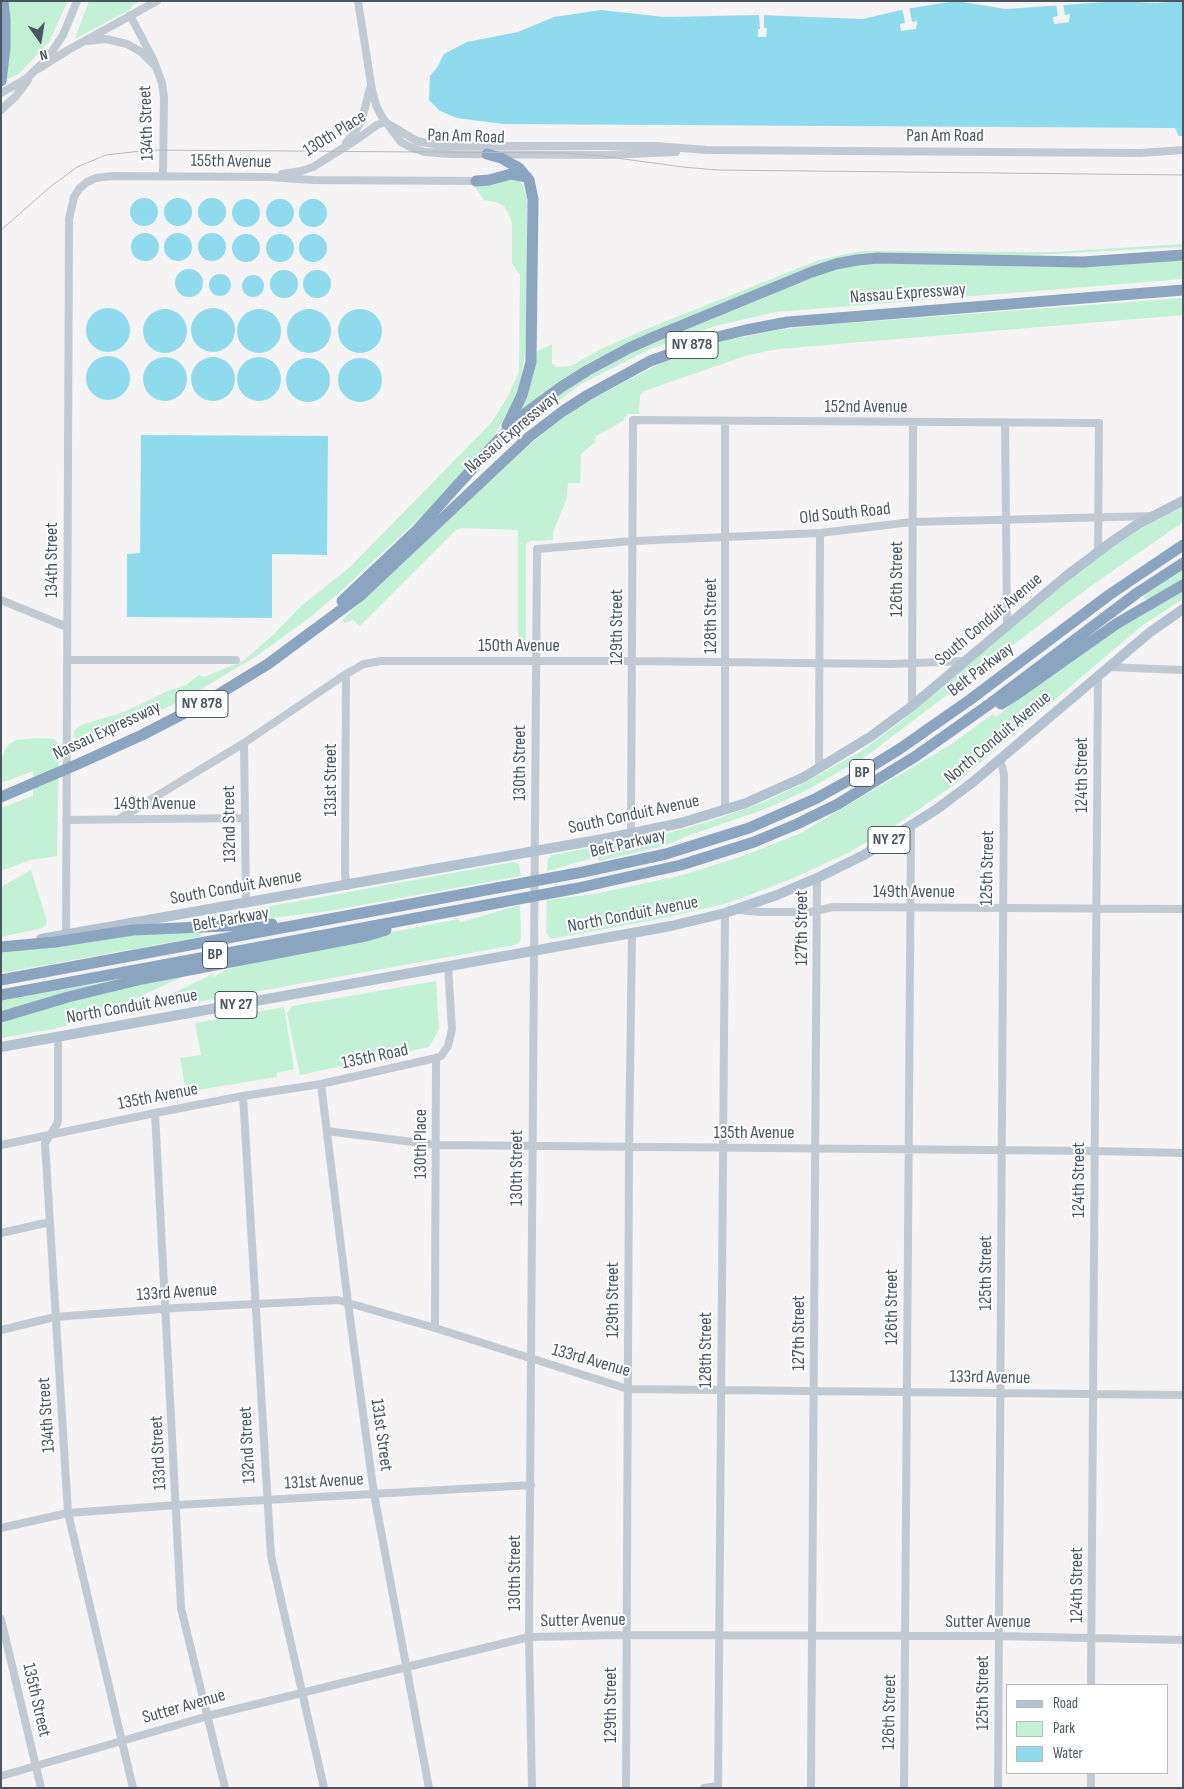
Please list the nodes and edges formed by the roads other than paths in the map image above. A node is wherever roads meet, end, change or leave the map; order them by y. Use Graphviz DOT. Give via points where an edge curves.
graph roads {
  1 [pos="3,1"];
  2 [pos="77,1"];
  3 [pos="158,1"];
  4 [pos="358,1"];
  5 [pos="130,15"];
  6 [pos="81,42"];
  7 [pos="158,70"];
  8 [pos="35,72"];
  9 [pos="1,81"];
  10 [pos="371,84"];
  11 [pos="1,93"];
  12 [pos="1,110"];
  13 [pos="385,122"];
  14 [pos="341,149"];
  15 [pos="707,150"];
  16 [pos="1183,150"];
  17 [pos="487,154"];
  18 [pos="163,176"];
  19 [pos="268,176"];
  20 [pos="527,177"];
  21 [pos="476,181"];
  22 [pos="79,189"];
  23 [pos="1183,256"];
  24 [pos="1183,290"];
  25 [pos="633,420"];
  26 [pos="725,421"];
  27 [pos="913,422"];
  28 [pos="1005,423"];
  29 [pos="501,437"];
  30 [pos="1183,501"];
  31 [pos="1099,516"];
  32 [pos="1156,516"];
  33 [pos="1005,520"];
  34 [pos="912,522"];
  35 [pos="820,533"];
  36 [pos="726,538"];
  37 [pos="632,542"];
  38 [pos="1182,545"];
  39 [pos="537,549"];
  40 [pos="1098,552"];
  41 [pos="1183,562"];
  42 [pos="1183,585"];
  43 [pos="1,600"];
  44 [pos="1183,609"];
  45 [pos="1007,625"];
  46 [pos="67,627"];
  47 [pos="300,642"];
  48 [pos="67,660"];
  49 [pos="236,660"];
  50 [pos="535,661"];
  51 [pos="632,661"];
  52 [pos="965,661"];
  53 [pos="912,662"];
  54 [pos="726,663"];
  55 [pos="820,664"];
  56 [pos="1108,667"];
  57 [pos="1183,670"];
  58 [pos="346,674"];
  59 [pos="1098,676"];
  60 [pos="912,706"];
  61 [pos="941,739"];
  62 [pos="244,743"];
  63 [pos="1000,759"];
  64 [pos="819,769"];
  65 [pos="3,796"];
  66 [pos="726,810"];
  67 [pos="244,818"];
  68 [pos="119,819"];
  69 [pos="66,820"];
  70 [pos="911,827"];
  71 [pos="631,834"];
  72 [pos="535,851"];
  73 [pos="818,878"];
  74 [pos="347,886"];
  75 [pos="246,903"];
  76 [pos="911,907"];
  77 [pos="1003,908"];
  78 [pos="1096,908"];
  79 [pos="736,909"];
  80 [pos="1183,909"];
  81 [pos="818,910"];
  82 [pos="725,913"];
  83 [pos="428,916"];
  84 [pos="321,921"];
  85 [pos="632,933"];
  86 [pos="66,934"];
  87 [pos="1,947"];
  88 [pos="535,950"];
  89 [pos="448,966"];
  90 [pos="1,980"];
  91 [pos="1,995"];
  92 [pos="1,1017"];
  93 [pos="58,1037"];
  94 [pos="1,1047"];
  95 [pos="436,1058"];
  96 [pos="321,1084"];
  97 [pos="243,1096"];
  98 [pos="155,1113"];
  99 [pos="327,1130"];
  100 [pos="51,1134"];
  101 [pos="1,1145"];
  102 [pos="436,1146"];
  103 [pos="532,1148"];
  104 [pos="629,1148"];
  105 [pos="722,1148"];
  106 [pos="815,1149"];
  107 [pos="908,1150"];
  108 [pos="1001,1150"];
  109 [pos="1094,1151"];
  110 [pos="1183,1153"];
  111 [pos="50,1222"];
  112 [pos="1,1234"];
  113 [pos="348,1303"];
  114 [pos="255,1304"];
  115 [pos="166,1309"];
  116 [pos="55,1317"];
  117 [pos="435,1328"];
  118 [pos="1,1330"];
  119 [pos="531,1359"];
  120 [pos="628,1389"];
  121 [pos="721,1390"];
  122 [pos="814,1391"];
  123 [pos="907,1392"];
  124 [pos="1000,1393"];
  125 [pos="1093,1394"];
  126 [pos="1183,1395"];
  127 [pos="531,1485"];
  128 [pos="374,1494"];
  129 [pos="266,1500"];
  130 [pos="177,1505"];
  131 [pos="68,1513"];
  132 [pos="1,1528"];
  133 [pos="1,1619"];
  134 [pos="626,1635"];
  135 [pos="719,1636"];
  136 [pos="812,1636"];
  137 [pos="905,1636"];
  138 [pos="999,1636"];
  139 [pos="530,1637"];
  140 [pos="1092,1638"];
  141 [pos="1183,1640"];
  142 [pos="407,1667"];
  143 [pos="1092,1684"];
  144 [pos="302,1692"];
  145 [pos="208,1716"];
  146 [pos="122,1741"];
  147 [pos="36,1766"];
  148 [pos="1091,1774"];
  149 [pos="1,1776"];
  150 [pos="718,1787"];
  151 [pos="41,1788"];
  152 [pos="134,1788"];
  153 [pos="225,1788"];
  154 [pos="324,1788"];
  155 [pos="429,1788"];
  156 [pos="532,1788"];
  157 [pos="626,1788"];
  158 [pos="704,1788"];
  159 [pos="811,1788"];
  160 [pos="904,1788"];
  161 [pos="998,1788"];
  162 [pos="1091,1788"];
  1 -- 9 [label="highway" via="5,32"];
  2 -- 8 [label="street" via="63,36"];
  3 -- 5 [label="street"];
  4 -- 10 [label="street, 130th Place"];
  5 -- 6 [label="street"];
  5 -- 7 [label="street, 134th Street"];
  6 -- 7 [label="street" via="106,39 127,44 141,52"];
  6 -- 8 [label="street"];
  7 -- 18 [label="street, 134th Street" via="163,91"];
  8 -- 11 [label="street"];
  8 -- 12 [label="street"];
  10 -- 13 [label="street, 130th Place" via="376,105"];
  10 -- 14 [label="street" via="359,125"];
  13 -- 14 [label="street, 130th Place"];
  13 -- 15 [label="street, Pan Am Road" via="417,141 442,146 656,146"];
  13 -- 17 [label="street, Pan Am Road" via="401,142 420,151"];
  14 -- 19 [label="street, 130th Place" via="307,169"];
  15 -- 16 [label="street, Pan Am Road" via="1140,153"];
  15 -- 17 [label="street, Pan Am Road" via="606,155"];
  17 -- 20 [label="highway" via="515,165"];
  18 -- 19 [label="street, 155th Avenue"];
  18 -- 22 [label="street, 155th Avenue" via="100,177"];
  19 -- 21 [label="street, 155th Avenue" via="313,180"];
  20 -- 21 [label="highway" via="511,174"];
  20 -- 29 [label="highway" via="533,204 531,355 522,395"];
  22 -- 46 [label="street, 134th Street" via="72,202 69,219"];
  23 -- 29 [label="highway" via="1074,262 878,258 836,264 616,355 548,397"];
  24 -- 47 [label="highway, Nassau Expressway / NY 878" via="801,320 731,333 664,356 563,410 497,465 360,596"];
  25 -- 26 [label="street, 152nd Avenue"];
  25 -- 37 [label="street, 129th Street"];
  26 -- 27 [label="street, 152nd Avenue"];
  26 -- 36 [label="street, 128th Street"];
  27 -- 28 [label="street, 152nd Avenue"];
  27 -- 34 [label="street, 126th Street"];
  28 -- 31 [label="street, 152nd Avenue" via="1098,423"];
  28 -- 33 [label="street"];
  29 -- 47 [label="highway" via="407,540"];
  30 -- 32 [label="main road, South Conduit Avenue"];
  31 -- 32 [label="street, Old South Road"];
  31 -- 33 [label="street, Old South Road"];
  31 -- 40 [label="street"];
  32 -- 40 [label="main road, South Conduit Avenue" via="1125,532"];
  33 -- 34 [label="street, Old South Road"];
  33 -- 45 [label="street"];
  34 -- 35 [label="street, Old South Road"];
  34 -- 53 [label="street, 126th Street"];
  35 -- 36 [label="street, Old South Road"];
  35 -- 55 [label="street"];
  36 -- 37 [label="street, Old South Road"];
  36 -- 54 [label="street, 128th Street"];
  37 -- 39 [label="street, Old South Road"];
  37 -- 51 [label="street, 129th Street"];
  38 -- 84 [label="highway, Belt Parkway / BP" via="913,740 840,785 775,818 715,840 629,862"];
  39 -- 50 [label="street, 130th Street"];
  40 -- 45 [label="main road, South Conduit Avenue"];
  41 -- 61 [label="highway, Belt Parkway / BP"];
  42 -- 61 [label="highway" via="1116,624 1018,694"];
  43 -- 46 [label="street"];
  44 -- 56 [label="main road, North Conduit Avenue / NY 27"];
  45 -- 52 [label="main road, South Conduit Avenue"];
  46 -- 48 [label="street, 134th Street"];
  47 -- 65 [label="highway, Nassau Expressway / NY 878" via="206,702 98,756"];
  48 -- 49 [label="street"];
  48 -- 69 [label="street, 134th Street"];
  50 -- 51 [label="street, 150th Avenue"];
  50 -- 58 [label="street, 150th Avenue" via="381,661 364,664"];
  50 -- 72 [label="street, 130th Street"];
  51 -- 54 [label="street, 150th Avenue"];
  51 -- 71 [label="street, 129th Street"];
  52 -- 53 [label="street, 150th Avenue"];
  52 -- 60 [label="main road, South Conduit Avenue"];
  53 -- 55 [label="street, 150th Avenue"];
  53 -- 60 [label="street, 126th Street"];
  54 -- 55 [label="street, 150th Avenue"];
  54 -- 66 [label="street, 128th Street"];
  55 -- 64 [label="street"];
  56 -- 57 [label="street"];
  56 -- 59 [label="main road, North Conduit Avenue / NY 27"];
  58 -- 62 [label="street, 150th Avenue"];
  58 -- 74 [label="street, 131st Street"];
  59 -- 63 [label="main road, North Conduit Avenue / NY 27"];
  59 -- 78 [label="street, 124th Street"];
  60 -- 64 [label="main road, South Conduit Avenue"];
  61 -- 83 [label="highway, Belt Parkway / BP" via="838,804 747,844 696,861 623,879"];
  62 -- 67 [label="street, 132nd Street"];
  62 -- 68 [label="street, 150th Avenue"];
  63 -- 70 [label="main road, North Conduit Avenue / NY 27"];
  63 -- 77 [label="street, 125th Street" via="1004,774"];
  64 -- 66 [label="main road, South Conduit Avenue"];
  66 -- 71 [label="main road, South Conduit Avenue"];
  67 -- 68 [label="street, 149th Avenue"];
  67 -- 75 [label="street, 132nd Street"];
  68 -- 69 [label="street, 149th Avenue"];
  69 -- 86 [label="street, 134th Street"];
  70 -- 73 [label="main road, North Conduit Avenue / NY 27"];
  70 -- 76 [label="street, 126th Street"];
  71 -- 72 [label="main road, South Conduit Avenue"];
  72 -- 74 [label="main road, South Conduit Avenue"];
  72 -- 88 [label="street, 130th Street"];
  73 -- 79 [label="main road, North Conduit Avenue / NY 27"];
  73 -- 81 [label="street, 127th Street"];
  74 -- 75 [label="main road, South Conduit Avenue"];
  75 -- 86 [label="main road, South Conduit Avenue"];
  76 -- 77 [label="street, 149th Avenue"];
  76 -- 81 [label="street, 149th Avenue" via="832,907"];
  76 -- 107 [label="street, 126th Street"];
  77 -- 78 [label="street, 149th Avenue"];
  77 -- 108 [label="street, 125th Street"];
  78 -- 80 [label="street, 149th Avenue"];
  78 -- 109 [label="street, 124th Street"];
  79 -- 81 [label="street, 149th Avenue" via="760,912"];
  79 -- 82 [label="main road, North Conduit Avenue / NY 27"];
  81 -- 106 [label="street, 127th Street"];
  82 -- 85 [label="main road, North Conduit Avenue / NY 27"];
  82 -- 105 [label="street, 128th Street"];
  83 -- 91 [label="highway, Belt Parkway / BP"];
  83 -- 92 [label="highway" via="366,936 142,979"];
  84 -- 87 [label="highway" via="133,930"];
  84 -- 90 [label="highway, Belt Parkway / BP"];
  85 -- 88 [label="main road, North Conduit Avenue / NY 27"];
  85 -- 104 [label="street, 129th Street"];
  86 -- 87 [label="main road, South Conduit Avenue"];
  88 -- 89 [label="main road, North Conduit Avenue / NY 27"];
  88 -- 103 [label="street, 130th Street"];
  89 -- 93 [label="main road, North Conduit Avenue / NY 27"];
  89 -- 95 [label="street" via="452,1029 448,1046"];
  93 -- 94 [label="main road, North Conduit Avenue / NY 27"];
  93 -- 100 [label="street, 134th Street" via="58,1120"];
  95 -- 96 [label="street, 135th Road"];
  95 -- 102 [label="street, 130th Place"];
  96 -- 97 [label="street, 135th Avenue"];
  96 -- 99 [label="street, 131st Street"];
  97 -- 98 [label="street, 135th Avenue"];
  97 -- 114 [label="street, 132nd Street"];
  98 -- 100 [label="street, 135th Avenue"];
  98 -- 115 [label="street, 133rd Street"];
  99 -- 102 [label="street, 135th Avenue"];
  99 -- 113 [label="street, 131st Street"];
  100 -- 101 [label="street, 135th Avenue"];
  100 -- 111 [label="street, 134th Street" via="45,1143"];
  102 -- 103 [label="street, 135th Avenue"];
  102 -- 117 [label="street, 130th Place"];
  103 -- 104 [label="street, 135th Avenue"];
  103 -- 119 [label="street, 130th Street"];
  104 -- 105 [label="street, 135th Avenue"];
  104 -- 120 [label="street, 129th Street"];
  105 -- 106 [label="street, 135th Avenue"];
  105 -- 121 [label="street, 128th Street"];
  106 -- 107 [label="street, 135th Avenue"];
  106 -- 122 [label="street, 127th Street"];
  107 -- 108 [label="street, 135th Avenue"];
  107 -- 123 [label="street, 126th Street"];
  108 -- 109 [label="street, 135th Avenue"];
  108 -- 124 [label="street, 125th Street"];
  109 -- 110 [label="street, 135th Avenue"];
  109 -- 125 [label="street, 124th Street"];
  111 -- 112 [label="street"];
  111 -- 116 [label="street, 134th Street"];
  113 -- 114 [label="street, 133rd Avenue" via="338,1300"];
  113 -- 117 [label="street, 133rd Avenue"];
  113 -- 128 [label="street, 131st Street"];
  114 -- 115 [label="street, 133rd Avenue"];
  114 -- 129 [label="street, 132nd Street"];
  115 -- 116 [label="street, 133rd Avenue"];
  115 -- 130 [label="street, 133rd Street"];
  116 -- 118 [label="street, 133rd Avenue"];
  116 -- 131 [label="street, 134th Street"];
  117 -- 119 [label="street, 133rd Avenue"];
  119 -- 120 [label="street, 133rd Avenue"];
  119 -- 127 [label="street, 130th Street"];
  120 -- 121 [label="street, 133rd Avenue"];
  120 -- 134 [label="street, 129th Street"];
  121 -- 122 [label="street, 133rd Avenue"];
  121 -- 135 [label="street, 128th Street"];
  122 -- 123 [label="street, 133rd Avenue"];
  122 -- 136 [label="street, 127th Street"];
  123 -- 124 [label="street, 133rd Avenue"];
  123 -- 137 [label="street, 126th Street"];
  124 -- 125 [label="street, 133rd Avenue"];
  124 -- 138 [label="street, 125th Street"];
  125 -- 126 [label="street, 133rd Avenue"];
  125 -- 140 [label="street, 124th Street"];
  127 -- 128 [label="street, 131st Avenue"];
  127 -- 139 [label="street, 130th Street"];
  128 -- 129 [label="street, 131st Avenue"];
  128 -- 142 [label="street, 131st Street"];
  129 -- 130 [label="street, 131st Avenue"];
  129 -- 144 [label="street, 132nd Street" via="271,1556"];
  130 -- 131 [label="street, 131st Avenue"];
  130 -- 145 [label="street, 133rd Street" via="182,1608"];
  131 -- 132 [label="street, 131st Avenue"];
  131 -- 146 [label="street, 134th Street"];
  133 -- 147 [label="street, 135th Street"];
  134 -- 135 [label="street, Sutter Avenue"];
  134 -- 139 [label="street, Sutter Avenue"];
  134 -- 157 [label="street, 129th Street"];
  135 -- 136 [label="street, Sutter Avenue"];
  135 -- 150 [label="street, 128th Street"];
  136 -- 137 [label="street, Sutter Avenue"];
  136 -- 159 [label="street, 127th Street"];
  137 -- 138 [label="street, Sutter Avenue"];
  137 -- 160 [label="street, 126th Street"];
  138 -- 140 [label="street, Sutter Avenue"];
  138 -- 161 [label="street, 125th Street"];
  139 -- 142 [label="street, Sutter Avenue"];
  139 -- 156 [label="street, 130th Street"];
  140 -- 141 [label="street, Sutter Avenue"];
  140 -- 143 [label="street, 124th Street"];
  142 -- 144 [label="street, Sutter Avenue"];
  142 -- 155 [label="street, 131st Street"];
  144 -- 145 [label="street, Sutter Avenue"];
  144 -- 154 [label="street, 132nd Street"];
  145 -- 146 [label="street, Sutter Avenue"];
  145 -- 153 [label="street, 133rd Street"];
  146 -- 147 [label="street, Sutter Avenue"];
  146 -- 152 [label="street, 134th Street"];
  147 -- 149 [label="street, Sutter Avenue"];
  147 -- 151 [label="street, 135th Street"];
  148 -- 162 [label="street"];
  150 -- 158 [label="street"];
}
